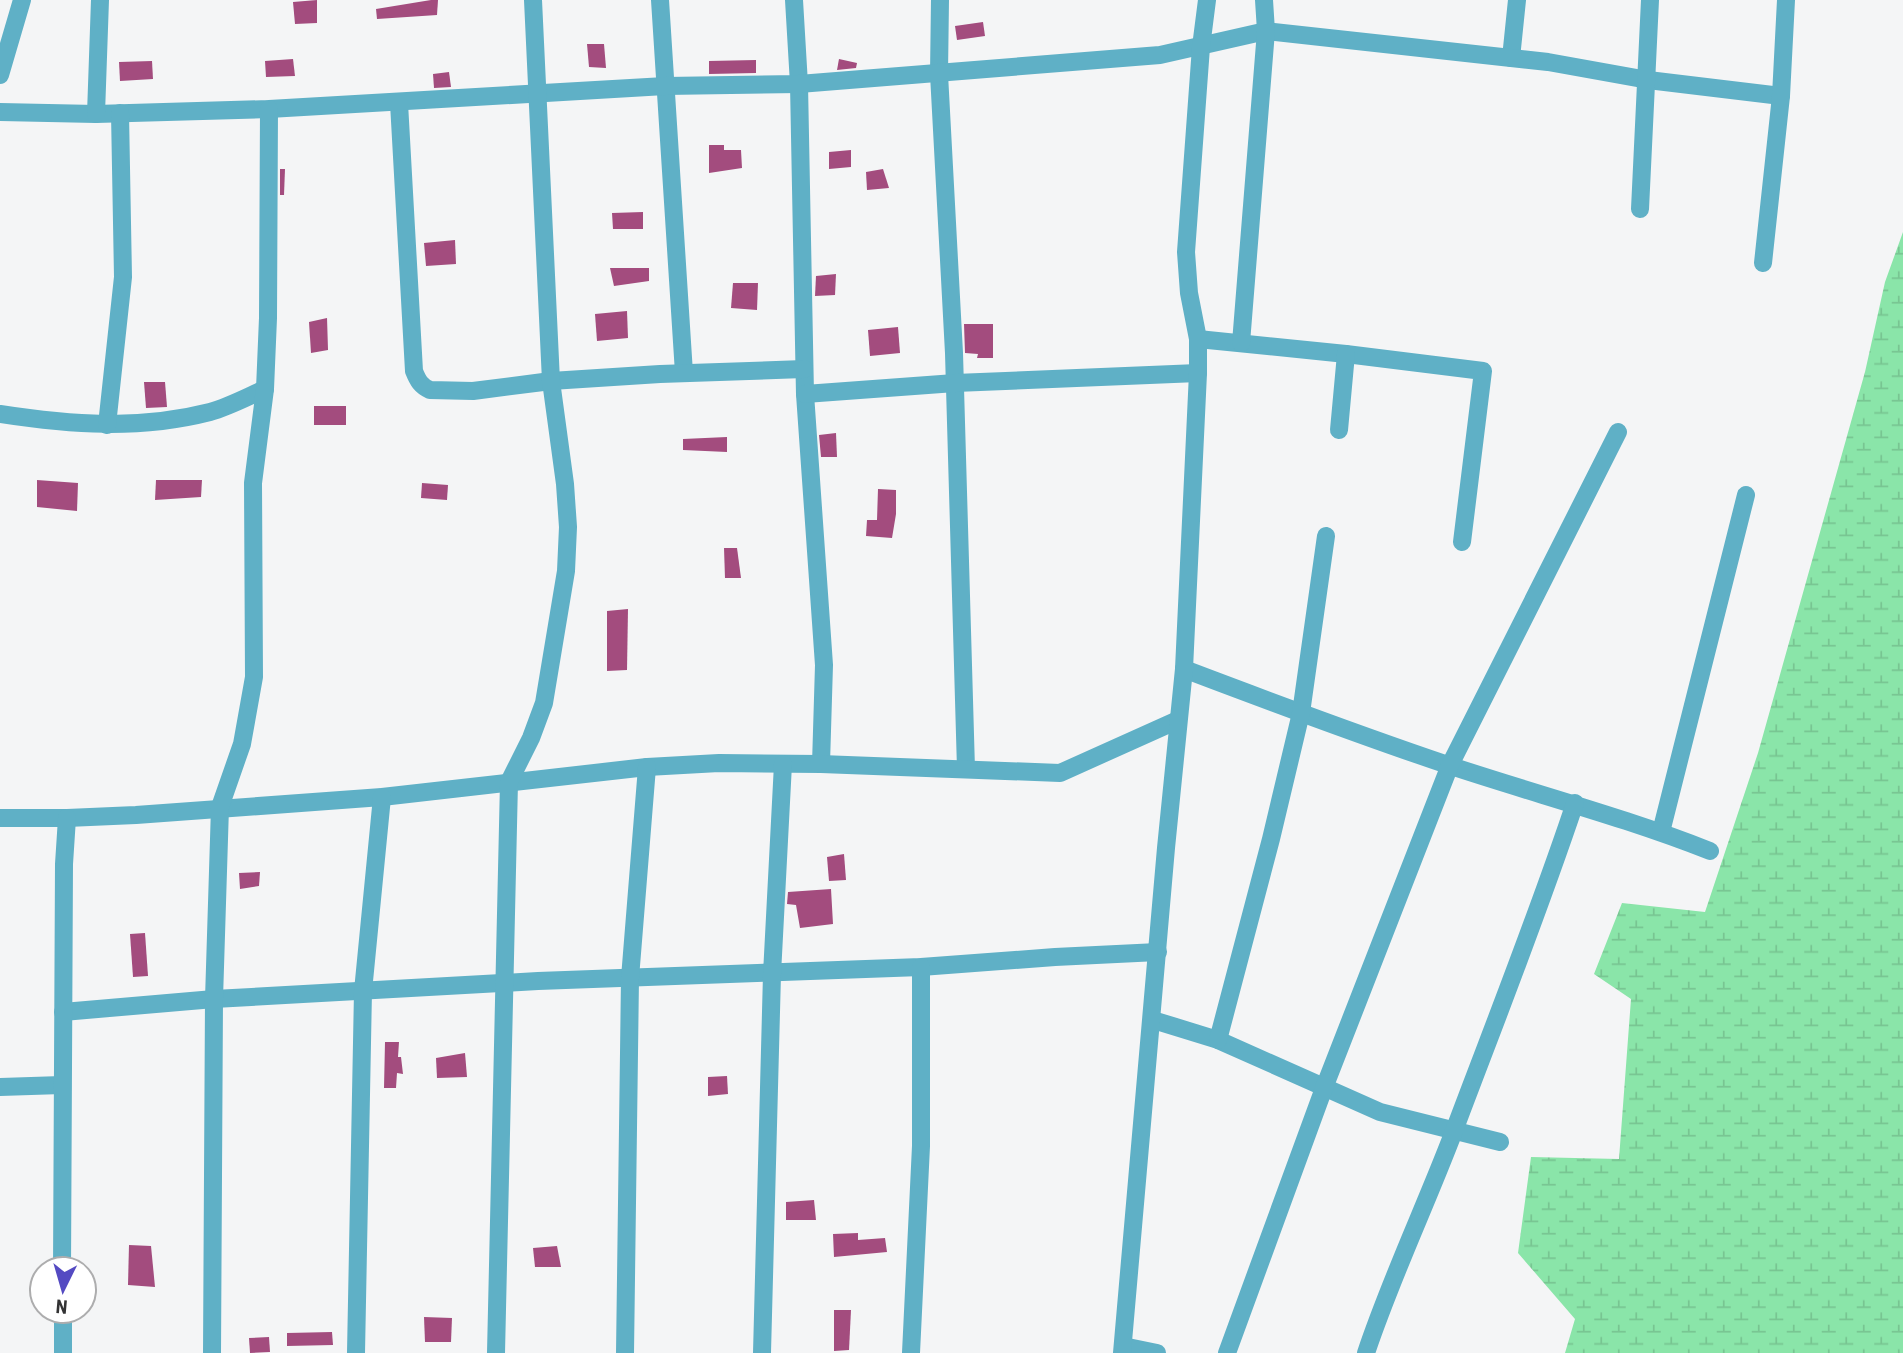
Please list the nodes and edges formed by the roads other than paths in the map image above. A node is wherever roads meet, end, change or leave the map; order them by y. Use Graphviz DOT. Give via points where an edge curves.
graph roads {
  1 [pos="22,0"];
  2 [pos="100,0"];
  3 [pos="533,0"];
  4 [pos="660,0"];
  5 [pos="794,0"];
  6 [pos="940,0"];
  7 [pos="1206,0"];
  8 [pos="1264,0"];
  9 [pos="1517,0"];
  10 [pos="1650,0"];
  11 [pos="1786,0"];
  12 [pos="1266,31"];
  13 [pos="1201,47"];
  14 [pos="1511,58"];
  15 [pos="939,74"];
  16 [pos="0,75"];
  17 [pos="1648,80"];
  18 [pos="799,84"];
  19 [pos="665,86"];
  20 [pos="538,93"];
  21 [pos="1781,96"];
  22 [pos="399,103"];
  23 [pos="269,109"];
  24 [pos="0,112"];
  25 [pos="120,113"];
  26 [pos="96,114"];
  27 [pos="1640,209"];
  28 [pos="1762,263"];
  29 [pos="1198,339"];
  30 [pos="1241,343"];
  31 [pos="1346,354"];
  32 [pos="804,369"];
  33 [pos="684,373"];
  34 [pos="1198,373"];
  35 [pos="551,382"];
  36 [pos="955,383"];
  37 [pos="265,389"];
  38 [pos="805,394"];
  39 [pos="0,414"];
  40 [pos="107,425"];
  41 [pos="1339,430"];
  42 [pos="1618,432"];
  43 [pos="1746,495"];
  44 [pos="1326,536"];
  45 [pos="1462,542"];
  46 [pos="1184,669"];
  47 [pos="1301,713"];
  48 [pos="1178,720"];
  49 [pos="783,764"];
  50 [pos="821,764"];
  51 [pos="1450,765"];
  52 [pos="647,767"];
  53 [pos="966,769"];
  54 [pos="509,782"];
  55 [pos="382,797"];
  56 [pos="1575,803"];
  57 [pos="220,807"];
  58 [pos="0,817"];
  59 [pos="67,818"];
  60 [pos="1661,832"];
  61 [pos="1710,851"];
  62 [pos="1158,952"];
  63 [pos="921,967"];
  64 [pos="772,974"];
  65 [pos="630,978"];
  66 [pos="504,983"];
  67 [pos="363,991"];
  68 [pos="214,999"];
  69 [pos="63,1012"];
  70 [pos="1153,1020"];
  71 [pos="1218,1041"];
  72 [pos="62,1084"];
  73 [pos="0,1087"];
  74 [pos="1324,1088"];
  75 [pos="1454,1131"];
  76 [pos="1500,1142"];
  77 [pos="62,1255"];
  78 [pos="62,1325"];
  79 [pos="1123,1349"];
  80 [pos="63,1353"];
  81 [pos="212,1353"];
  82 [pos="356,1353"];
  83 [pos="496,1353"];
  84 [pos="625,1353"];
  85 [pos="762,1353"];
  86 [pos="911,1353"];
  87 [pos="1157,1353"];
  88 [pos="1227,1353"];
  89 [pos="1366,1353"];
  1 -- 16 [label="street"];
  2 -- 26 [label="street"];
  3 -- 20 [label="street"];
  4 -- 19 [label="street"];
  5 -- 18 [label="street"];
  6 -- 15 [label="street"];
  7 -- 13 [label="street"];
  8 -- 12 [label="street"];
  9 -- 14 [label="street"];
  10 -- 17 [label="street"];
  11 -- 21 [label="street"];
  12 -- 13 [label="street"];
  12 -- 14 [label="street"];
  12 -- 30 [label="street"];
  13 -- 15 [label="street" via="1160,55"];
  13 -- 29 [label="street" via="1186,252"];
  14 -- 17 [label="street"];
  15 -- 18 [label="street"];
  15 -- 36 [label="street"];
  17 -- 21 [label="street"];
  17 -- 27 [label="street"];
  18 -- 19 [label="street"];
  18 -- 32 [label="street"];
  19 -- 20 [label="street"];
  19 -- 33 [label="street"];
  20 -- 22 [label="street"];
  20 -- 35 [label="street"];
  21 -- 28 [label="street"];
  22 -- 23 [label="street"];
  22 -- 35 [label="street" via="418,381 430,390 473,391"];
  23 -- 25 [label="street"];
  23 -- 37 [label="street"];
  24 -- 26 [label="street"];
  25 -- 26 [label="street"];
  25 -- 40 [label="street" via="122,277"];
  29 -- 30 [label="street"];
  29 -- 34 [label="street"];
  30 -- 31 [label="street"];
  31 -- 41 [label="street"];
  31 -- 45 [label="street" via="1483,371"];
  32 -- 33 [label="street"];
  32 -- 38 [label="street"];
  33 -- 35 [label="street"];
  34 -- 36 [label="street"];
  34 -- 46 [label="street"];
  35 -- 54 [label="street" via="565,484 566,571 544,703"];
  36 -- 38 [label="street"];
  36 -- 53 [label="street"];
  37 -- 40 [label="street" via="212,411 163,422"];
  37 -- 57 [label="street" via="253,483 254,677 242,744"];
  38 -- 50 [label="street" via="824,665"];
  39 -- 40 [label="street"];
  42 -- 51 [label="street"];
  43 -- 60 [label="street"];
  44 -- 47 [label="street"];
  46 -- 47 [label="street"];
  46 -- 48 [label="street"];
  47 -- 51 [label="street"];
  47 -- 71 [label="street"];
  48 -- 53 [label="street" via="1065,773"];
  48 -- 62 [label="street"];
  49 -- 50 [label="street"];
  49 -- 52 [label="street"];
  49 -- 64 [label="street"];
  50 -- 53 [label="street"];
  51 -- 56 [label="street"];
  51 -- 74 [label="street"];
  52 -- 54 [label="street"];
  52 -- 65 [label="street"];
  54 -- 55 [label="street"];
  54 -- 66 [label="street"];
  55 -- 57 [label="street"];
  55 -- 67 [label="street"];
  56 -- 60 [label="street"];
  56 -- 75 [label="street"];
  57 -- 59 [label="street"];
  57 -- 68 [label="street"];
  58 -- 59 [label="street"];
  59 -- 69 [label="street"];
  60 -- 61 [label="street"];
  62 -- 63 [label="street"];
  62 -- 70 [label="street"];
  63 -- 64 [label="street"];
  63 -- 86 [label="street" via="921,1146"];
  64 -- 65 [label="street"];
  64 -- 85 [label="street"];
  65 -- 66 [label="street"];
  65 -- 84 [label="street"];
  66 -- 67 [label="street"];
  66 -- 83 [label="street"];
  67 -- 68 [label="street"];
  67 -- 82 [label="street"];
  68 -- 69 [label="street"];
  68 -- 81 [label="street"];
  69 -- 72 [label="street"];
  70 -- 71 [label="street"];
  70 -- 79 [label="street"];
  71 -- 74 [label="street"];
  72 -- 73 [label="street"];
  72 -- 77 [label="street"];
  74 -- 75 [label="street" via="1380,1112"];
  74 -- 88 [label="street"];
  75 -- 76 [label="street"];
  75 -- 89 [label="street"];
  78 -- 80 [label="street"];
  79 -- 87 [label="street"];
}
